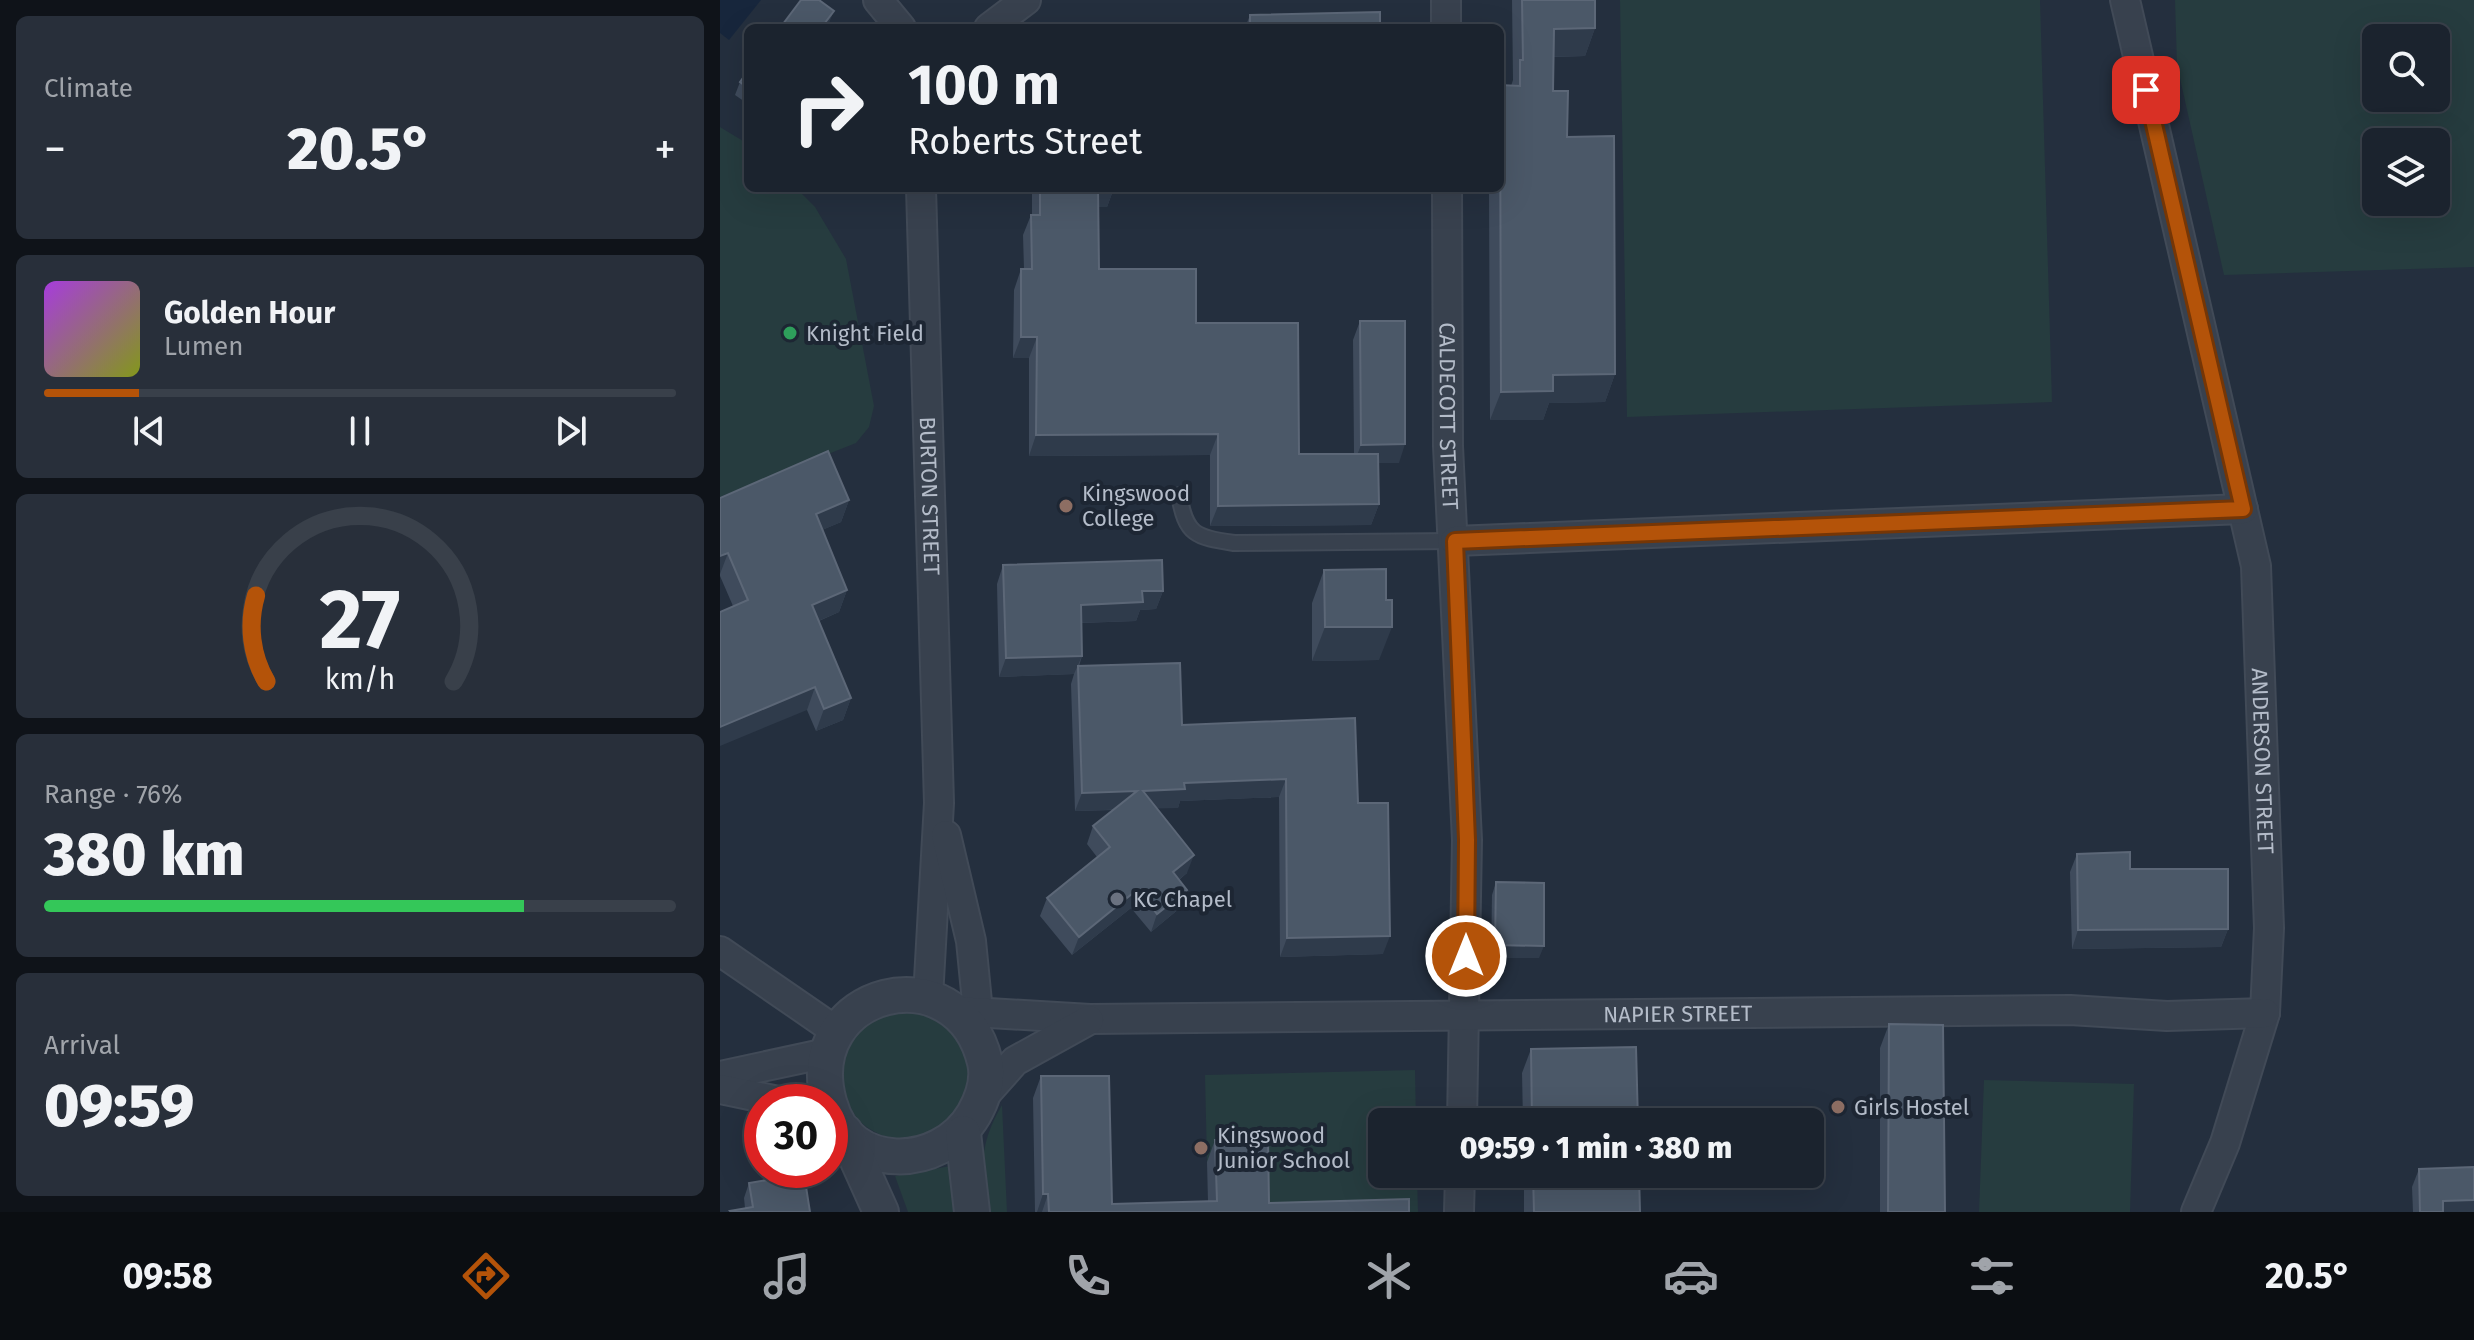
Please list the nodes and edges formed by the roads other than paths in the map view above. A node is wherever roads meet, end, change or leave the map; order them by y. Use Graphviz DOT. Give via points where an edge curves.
graph roads {
  1 [pos="878,0"];
  2 [pos="1026,0"];
  3 [pos="1446,0"];
  4 [pos="2125,0"];
  5 [pos="898,24"];
  6 [pos="994,24"];
  7 [pos="1446,24"];
  8 [pos="921,192"];
  9 [pos="1447,192"];
  10 [pos="1179,495"];
  11 [pos="2243,509"];
  12 [pos="1455,541"];
  13 [pos="939,803"];
  14 [pos="720,951"];
  15 [pos="954,1007"];
  16 [pos="2265,1013"];
  17 [pos="1466,1015"];
  18 [pos="1090,1019"];
  19 [pos="832,1042"];
  20 [pos="720,1076"];
  21 [pos="824,1084"];
  22 [pos="720,1089"];
  23 [pos="744,1094"];
  24 [pos="984,1096"];
  25 [pos="1463,1108"];
  26 [pos="848,1128"];
  27 [pos="963,1133"];
  28 [pos="848,1143"];
  29 [pos="1460,1188"];
  30 [pos="881,1212"];
  31 [pos="972,1212"];
  32 [pos="1459,1212"];
  33 [pos="2196,1212"];
  1 -- 5 [label="street"];
  2 -- 6 [label="street"];
  3 -- 7 [label="street"];
  4 -- 11 [label="street, ANDERSON STREET"];
  8 -- 13 [label="street, BURTON STREET"];
  9 -- 12 [label="street, CALDECOTT STREET" via="1448,446"];
  10 -- 12 [label="lane" via="1184,521 1204,538 1249,543"];
  11 -- 12 [label="street"];
  11 -- 16 [label="street, ANDERSON STREET" via="2256,566 2269,928"];
  12 -- 17 [label="street, CALDECOTT STREET" via="1467,840"];
  13 -- 15 [label="street, BURTON STREET"];
  13 -- 15 [label="street, BURTON STREET" via="971,941"];
  14 -- 19 [label="street"];
  15 -- 18 [label="street, NAPIER STREET"];
  15 -- 19 [label="street" via="902,993 874,999 856,1010"];
  15 -- 24 [label="street" via="975,1034 986,1065"];
  16 -- 17 [label="street, NAPIER STREET"];
  16 -- 33 [label="street, ANDERSON STREET" via="2225,1143"];
  17 -- 18 [label="street, NAPIER STREET"];
  17 -- 25 [label="street, CALDECOTT STREET"];
  18 -- 24 [label="street, NAPIER STREET" via="1015,1061"];
  19 -- 20 [label="street"];
  19 -- 21 [label="street"];
  22 -- 23 [label="street"];
  24 -- 27 [label="street"];
  26 -- 27 [label="street" via="865,1147 889,1156 940,1149"];
  27 -- 31 [label="street"];
  28 -- 30 [label="street"];
  29 -- 32 [label="street"];
}
